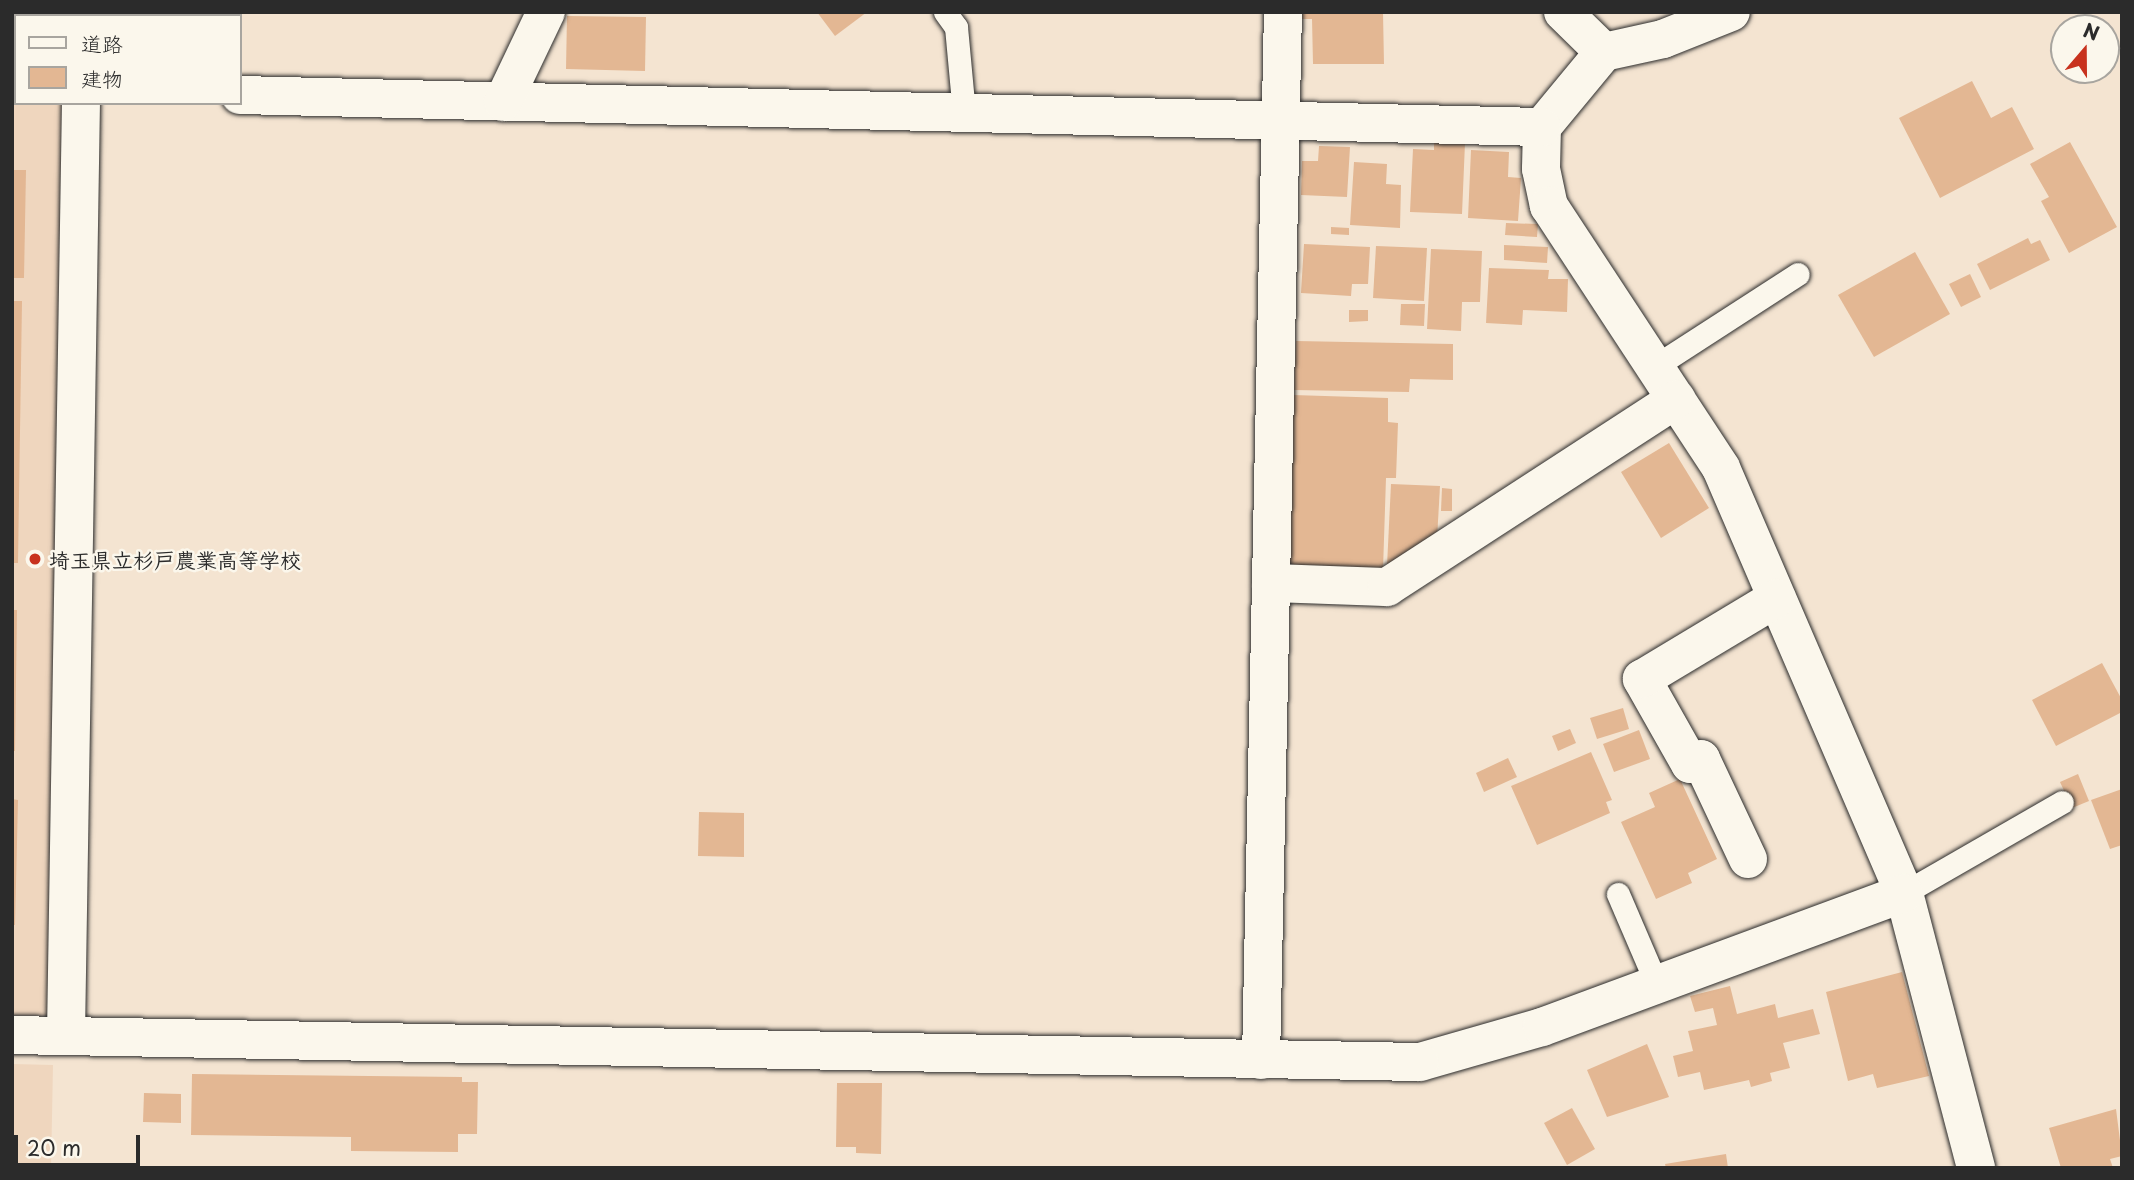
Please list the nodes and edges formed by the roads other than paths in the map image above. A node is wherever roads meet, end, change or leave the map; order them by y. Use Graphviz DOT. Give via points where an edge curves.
graph roads {
  1 [pos="546,12"];
  2 [pos="945,12"];
  3 [pos="1283,12"];
  4 [pos="1563,12"];
  5 [pos="1731,12"];
  6 [pos="1604,52"];
  7 [pos="242,95"];
  8 [pos="503,102"];
  9 [pos="81,105"];
  10 [pos="964,113"];
  11 [pos="1282,121"];
  12 [pos="1542,127"];
  13 [pos="1798,274"];
  14 [pos="1654,367"];
  15 [pos="1676,400"];
  16 [pos="1271,583"];
  17 [pos="1777,598"];
  18 [pos="2062,802"];
  19 [pos="1748,859"];
  20 [pos="1904,893"];
  21 [pos="1618,894"];
  22 [pos="1657,985"];
  23 [pos="12,1035"];
  24 [pos="66,1035"];
  25 [pos="1261,1060"];
  26 [pos="1976,1168"];
  1 -- 8 [label="street"];
  2 -- 10 [label="lane" via="956,27"];
  3 -- 11 [label="street"];
  4 -- 6 [label="street"];
  5 -- 6 [label="street" via="1663,38"];
  6 -- 12 [label="street"];
  7 -- 8 [label="street"];
  8 -- 10 [label="street"];
  9 -- 24 [label="street"];
  10 -- 11 [label="street"];
  11 -- 12 [label="street"];
  11 -- 16 [label="street"];
  12 -- 14 [label="street" via="1541,169 1549,206"];
  13 -- 14 [label="lane"];
  14 -- 15 [label="street"];
  15 -- 16 [label="street" via="1387,587"];
  15 -- 17 [label="street" via="1721,468"];
  16 -- 25 [label="street"];
  17 -- 19 [label="street" via="1642,679 1690,764 1700,759"];
  17 -- 20 [label="street"];
  18 -- 20 [label="lane"];
  20 -- 22 [label="street"];
  20 -- 26 [label="street"];
  21 -- 22 [label="lane"];
  22 -- 25 [label="street" via="1542,1027 1420,1062"];
  23 -- 24 [label="street"];
  24 -- 25 [label="street"];
}
